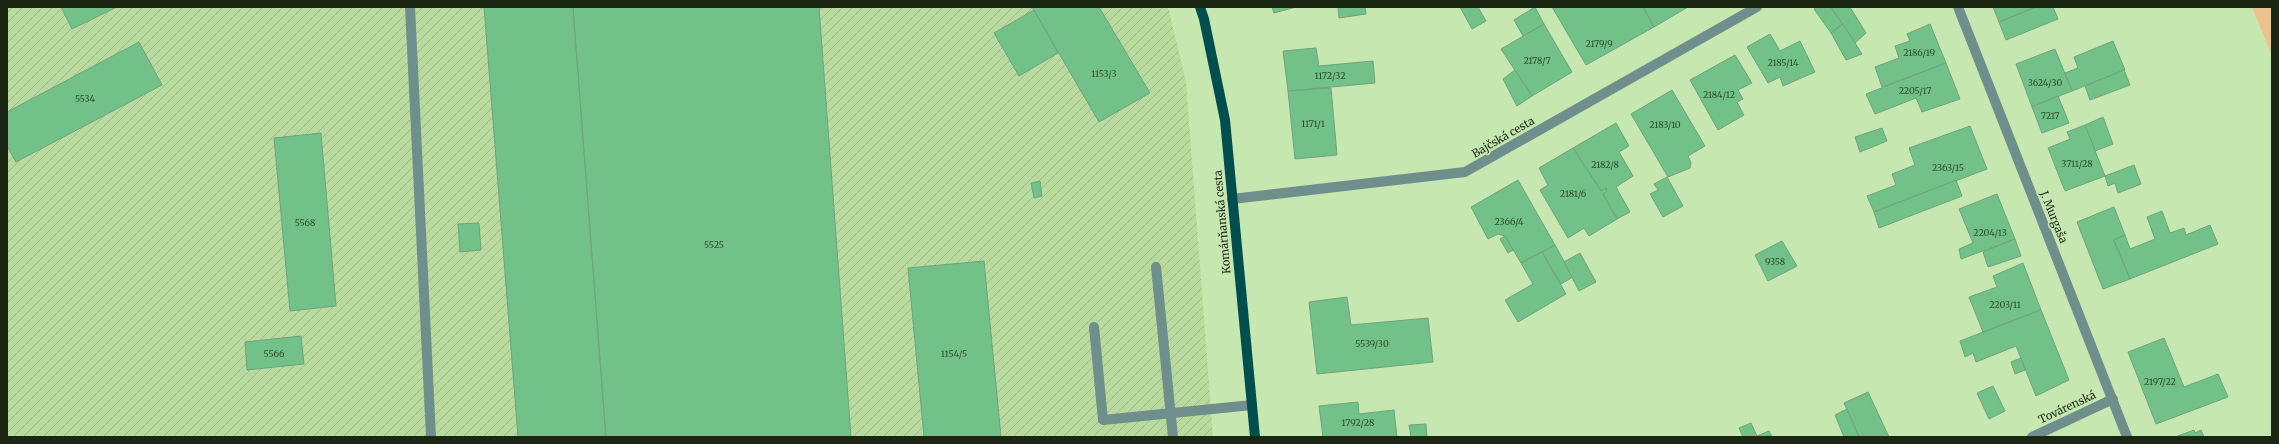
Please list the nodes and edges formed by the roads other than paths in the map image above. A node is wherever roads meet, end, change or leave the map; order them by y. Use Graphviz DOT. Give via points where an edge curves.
graph roads {
  1 [pos="410,7"];
  2 [pos="1200,7"];
  3 [pos="1757,7"];
  4 [pos="1958,7"];
  5 [pos="1232,199"];
  6 [pos="1156,267"];
  7 [pos="1094,327"];
  8 [pos="2113,399"];
  9 [pos="1252,405"];
  10 [pos="1171,414"];
  11 [pos="431,437"];
  12 [pos="1173,437"];
  13 [pos="1255,437"];
  14 [pos="2032,437"];
  15 [pos="2128,437"];
  1 -- 11 [label="street"];
  2 -- 5 [label="main road, Komárňanská cesta" via="1225,120"];
  3 -- 5 [label="street, Bajčská cesta" via="1465,172"];
  4 -- 8 [label="street, J. Murgaša"];
  5 -- 9 [label="main road, Komárňanská cesta"];
  6 -- 10 [label="street"];
  7 -- 10 [label="street" via="1103,420"];
  8 -- 14 [label="street, Továrenská"];
  8 -- 15 [label="street, J. Murgaša"];
  9 -- 10 [label="street"];
  9 -- 13 [label="main road, Komárňanská cesta"];
  10 -- 12 [label="street"];
}
